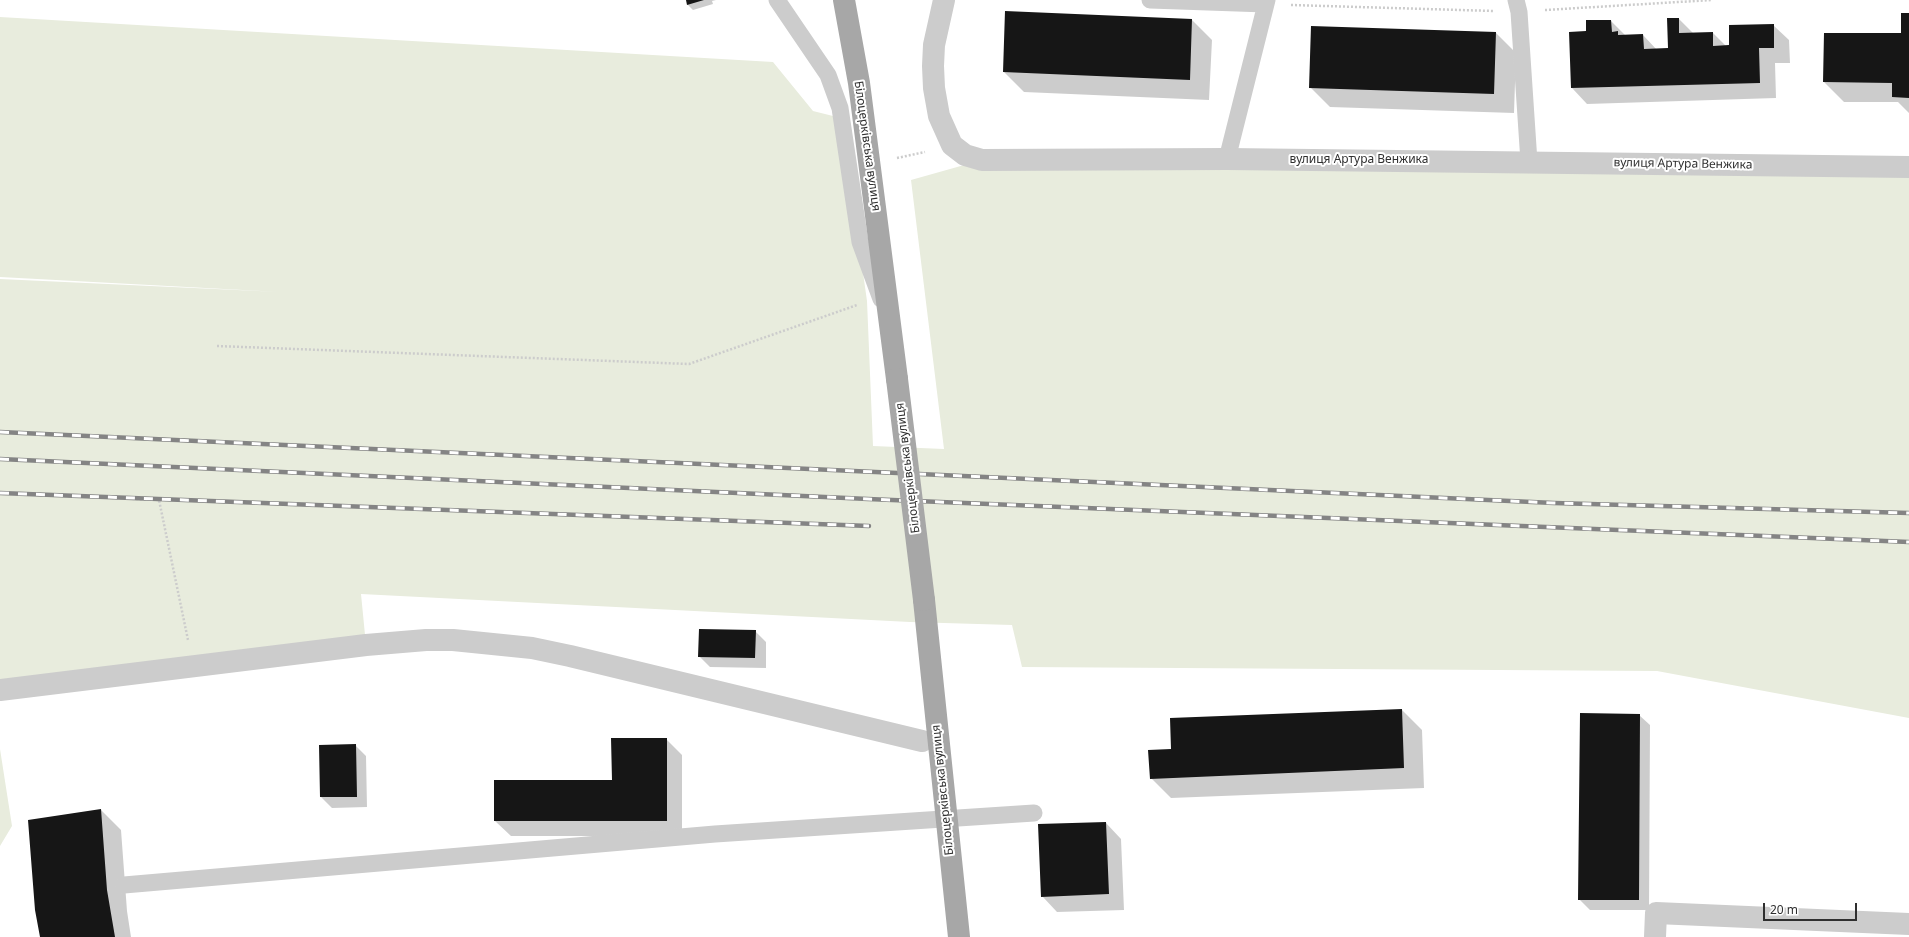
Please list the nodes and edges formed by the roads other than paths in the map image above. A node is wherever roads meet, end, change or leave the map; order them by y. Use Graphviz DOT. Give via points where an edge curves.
graph roads {
  1 [pos="763,0"];
  2 [pos="777,0"];
  3 [pos="844,0"];
  4 [pos="1150,0"];
  5 [pos="1267,2"];
  6 [pos="943,5"];
  7 [pos="1518,6"];
  8 [pos="800,32"];
  9 [pos="1227,159"];
  10 [pos="1529,162"];
  11 [pos="1909,167"];
  12 [pos="891,328"];
  13 [pos="0,690"];
  14 [pos="922,742"];
  15 [pos="1034,813"];
  16 [pos="946,818"];
  17 [pos="124,885"];
  18 [pos="1909,924"];
  19 [pos="959,937"];
  20 [pos="1655,937"];
  1 -- 8 [label="lane"];
  2 -- 8 [label="lane"];
  3 -- 12 [label="main road, Білоцерківська вулиця" via="859,83"];
  4 -- 5 [label="lane"];
  5 -- 9 [label="lane"];
  6 -- 9 [label="street, вулиця Артура Венжика" via="934,45 934,88 939,116 952,145 965,155 982,160"];
  7 -- 10 [label="lane"];
  8 -- 12 [label="lane" via="828,75 840,108 860,242"];
  9 -- 10 [label="street, вулиця Артура Венжика"];
  10 -- 11 [label="street, вулиця Артура Венжика"];
  12 -- 16 [label="main road, Білоцерківська вулиця, bridge" via="924,600"];
  13 -- 14 [label="street" via="418,640 453,640 507,644 570,656"];
  15 -- 16 [label="lane"];
  16 -- 17 [label="lane" via="707,835"];
  16 -- 19 [label="main road, Білоцерківська вулиця"];
  18 -- 20 [label="street" via="1656,913"];
}
